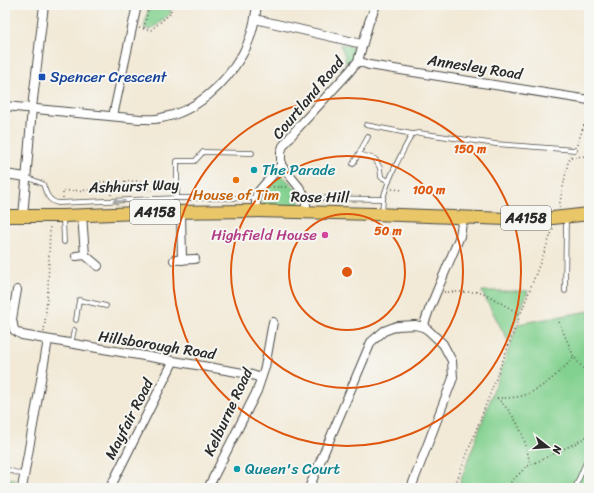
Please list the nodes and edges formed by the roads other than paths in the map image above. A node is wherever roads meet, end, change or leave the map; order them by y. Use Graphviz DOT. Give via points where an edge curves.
graph roads {
  1 [pos="44,5"];
  2 [pos="137,5"];
  3 [pos="257,5"];
  4 [pos="376,5"];
  5 [pos="255,20"];
  6 [pos="362,44"];
  7 [pos="358,60"];
  8 [pos="589,100"];
  9 [pos="5,106"];
  10 [pos="32,108"];
  11 [pos="113,116"];
  12 [pos="366,125"];
  13 [pos="412,134"];
  14 [pos="368,137"];
  15 [pos="576,150"];
  16 [pos="252,153"];
  17 [pos="359,154"];
  18 [pos="353,164"];
  19 [pos="282,166"];
  20 [pos="5,174"];
  21 [pos="26,178"];
  22 [pos="389,181"];
  23 [pos="177,198"];
  24 [pos="256,198"];
  25 [pos="306,198"];
  26 [pos="383,199"];
  27 [pos="256,211"];
  28 [pos="181,212"];
  29 [pos="306,212"];
  30 [pos="562,213"];
  31 [pos="382,214"];
  32 [pos="589,214"];
  33 [pos="82,215"];
  34 [pos="5,216"];
  35 [pos="23,216"];
  36 [pos="63,216"];
  37 [pos="463,217"];
  38 [pos="64,242"];
  39 [pos="85,255"];
  40 [pos="76,256"];
  41 [pos="195,259"];
  42 [pos="98,266"];
  43 [pos="17,290"];
  44 [pos="565,291"];
  45 [pos="106,306"];
  46 [pos="76,320"];
  47 [pos="273,322"];
  48 [pos="423,327"];
  49 [pos="74,330"];
  50 [pos="45,340"];
  51 [pos="71,344"];
  52 [pos="173,362"];
  53 [pos="261,378"];
  54 [pos="589,455"];
  55 [pos="5,469"];
  56 [pos="24,475"];
  57 [pos="22,488"];
  58 [pos="110,488"];
  59 [pos="208,488"];
  60 [pos="308,488"];
  61 [pos="411,488"];
  62 [pos="575,488"];
  1 -- 10 [label="street"];
  2 -- 11 [label="street"];
  3 -- 5 [label="street"];
  4 -- 6 [label="street, Courtland Road"];
  5 -- 6 [label="street"];
  5 -- 11 [label="street" via="243,54 227,77 206,97 182,112 161,118"];
  6 -- 7 [label="street, Courtland Road"];
  7 -- 8 [label="street, Annesley Road" via="369,65"];
  7 -- 19 [label="street, Courtland Road" via="283,146"];
  9 -- 10 [label="street"];
  10 -- 11 [label="street"];
  10 -- 21 [label="street"];
  12 -- 13 [label="lane"];
  13 -- 15 [label="lane"];
  13 -- 22 [label="lane" via="398,158"];
  14 -- 17 [label="lane"];
  16 -- 23 [label="lane" via="203,152 195,161 178,161"];
  17 -- 18 [label="lane"];
  17 -- 22 [label="lane" via="375,159 381,177"];
  19 -- 24 [label="street" via="261,186"];
  19 -- 25 [label="street"];
  20 -- 21 [label="street"];
  23 -- 21 [label="lane, Ashhurst Way, one-way" via="58,203 49,199 42,184"];
  21 -- 35 [label="street"];
  22 -- 26 [label="lane"];
  23 -- 24 [label="lane, Ashhurst Way"];
  24 -- 27 [label="street"];
  25 -- 26 [label="lane"];
  25 -- 29 [label="street"];
  26 -- 31 [label="lane"];
  27 -- 28 [label="main road, Rose Hill / A4158"];
  27 -- 29 [label="main road, Rose Hill / A4158"];
  28 -- 33 [label="main road, Rose Hill / A4158"];
  28 -- 41 [label="street" via="178,260"];
  29 -- 31 [label="main road, Rose Hill / A4158"];
  30 -- 32 [label="main road, Rose Hill / A4158"];
  30 -- 37 [label="main road, Rose Hill / A4158" via="507,219"];
  30 -- 44 [label="lane"];
  31 -- 37 [label="main road, Rose Hill / A4158"];
  33 -- 36 [label="main road, Rose Hill / A4158"];
  33 -- 39 [label="street"];
  34 -- 35 [label="main road, A4158"];
  35 -- 36 [label="main road, Rose Hill / A4158" via="50,220"];
  36 -- 38 [label="lane"];
  37 -- 48 [label="street" via="460,236"];
  39 -- 40 [label="street"];
  39 -- 42 [label="street"];
  43 -- 50 [label="street, Hillsborough Road" via="12,319 14,330 22,335"];
  45 -- 46 [label="lane" via="79,300"];
  47 -- 53 [label="street, Kelburne Road"];
  48 -- 60 [label="street" via="397,326 384,331 371,342"];
  48 -- 61 [label="street" via="443,344 452,361 453,378"];
  49 -- 51 [label="lane"];
  50 -- 51 [label="street, Hillsborough Road"];
  50 -- 56 [label="street"];
  51 -- 52 [label="street, Hillsborough Road"];
  52 -- 53 [label="street, Hillsborough Road"];
  52 -- 58 [label="street, Mayfair Road"];
  53 -- 59 [label="street, Kelburne Road" via="257,391"];
  54 -- 62 [label="lane"];
  55 -- 56 [label="lane"];
  56 -- 57 [label="street"];
}
